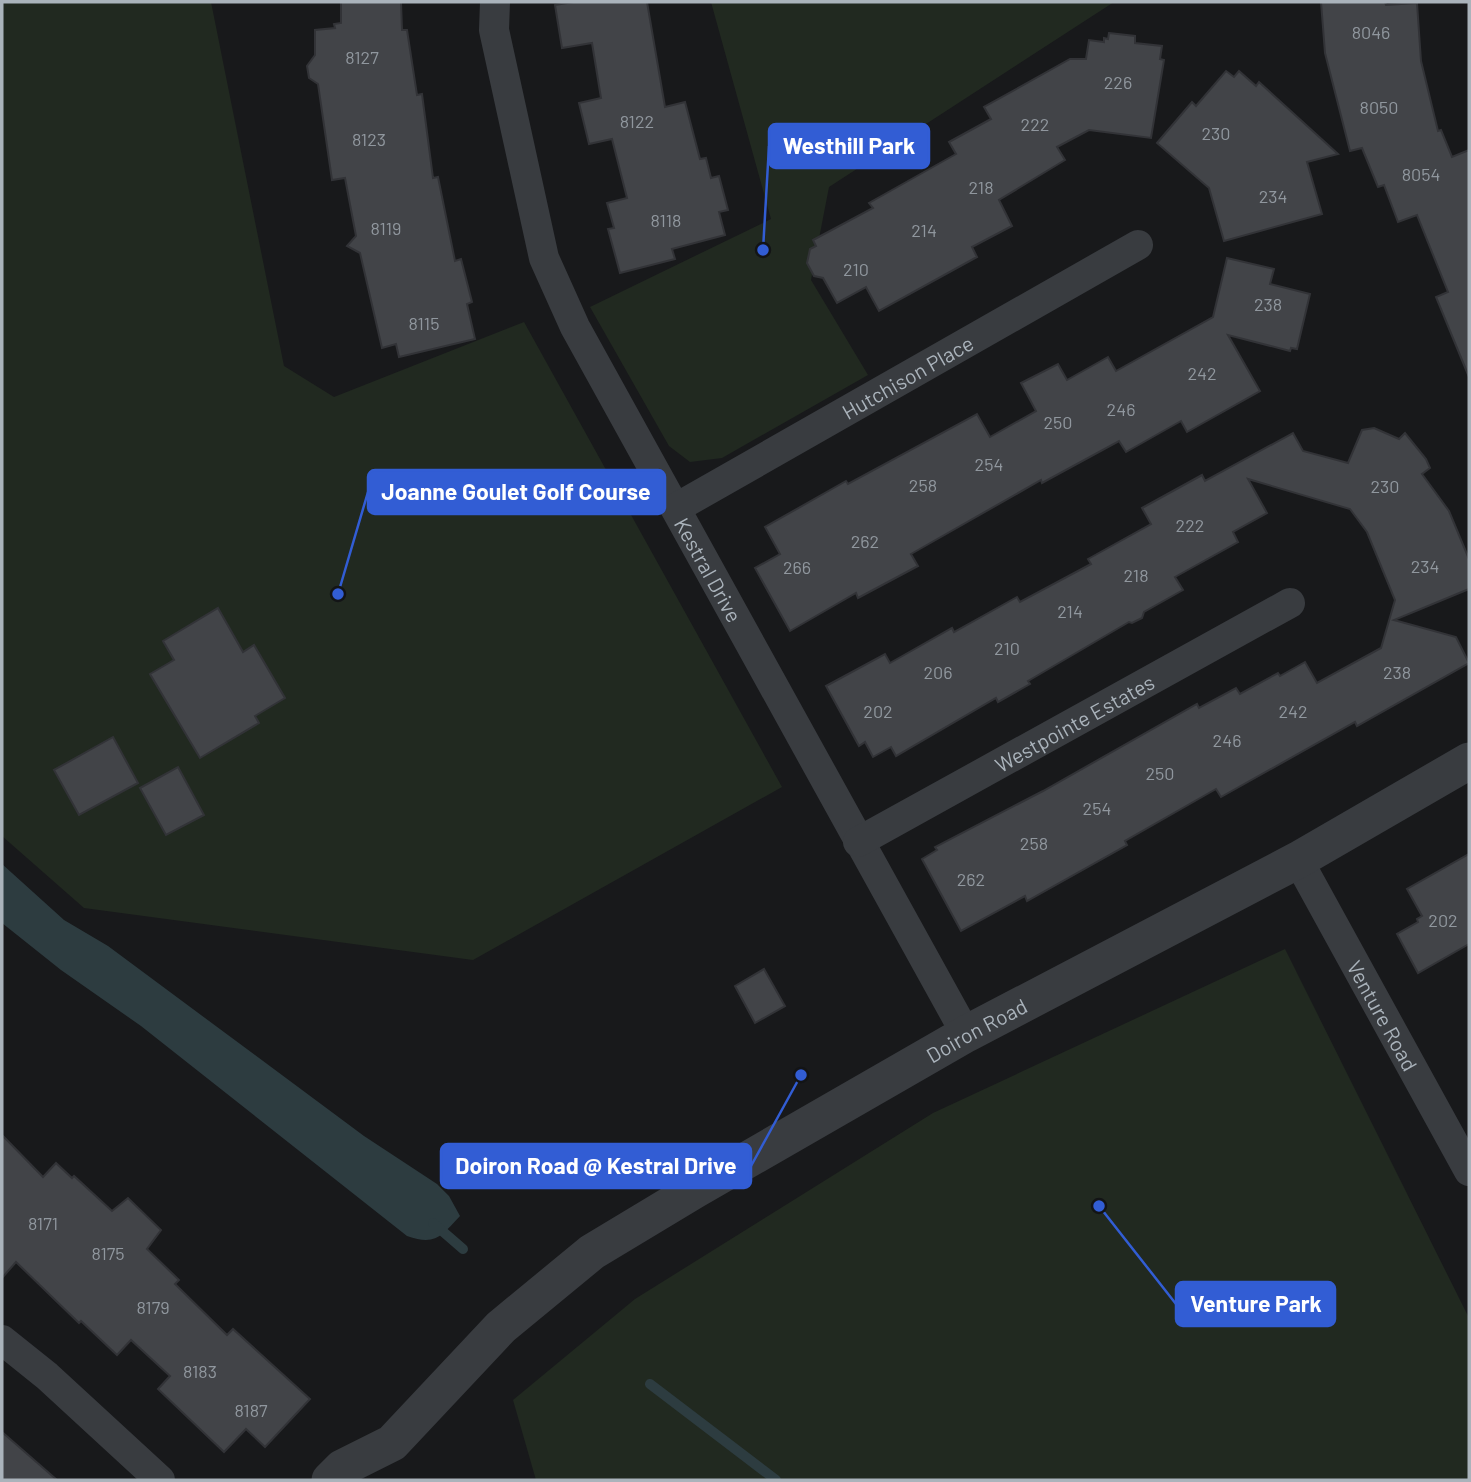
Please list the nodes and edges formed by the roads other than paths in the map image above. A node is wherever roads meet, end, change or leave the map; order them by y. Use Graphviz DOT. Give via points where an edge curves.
graph roads {
  1 [pos="495,2"];
  2 [pos="1138,245"];
  3 [pos="676,508"];
  4 [pos="1290,603"];
  5 [pos="1469,761"];
  6 [pos="858,842"];
  7 [pos="1298,860"];
  8 [pos="966,1034"];
  9 [pos="1469,1171"];
  10 [pos="2,1340"];
  11 [pos="392,1443"];
  12 [pos="160,1480"];
  13 [pos="330,1480"];
  14 [pos="380,1480"];
  1 -- 3 [label="street, Kestral Drive" via="494,30 544,258 575,327"];
  2 -- 3 [label="street, Hutchison Place"];
  3 -- 6 [label="street, Kestral Drive"];
  4 -- 6 [label="street, Westpointe Estates"];
  5 -- 7 [label="street, Doiron Road"];
  6 -- 8 [label="street, Kestral Drive"];
  7 -- 8 [label="street, Doiron Road"];
  7 -- 9 [label="street, Venture Road"];
  8 -- 11 [label="street, Doiron Road" via="592,1252 501,1327"];
  10 -- 12 [label="street"];
  11 -- 13 [label="street" via="342,1468"];
  11 -- 14 [label="street"];
}
